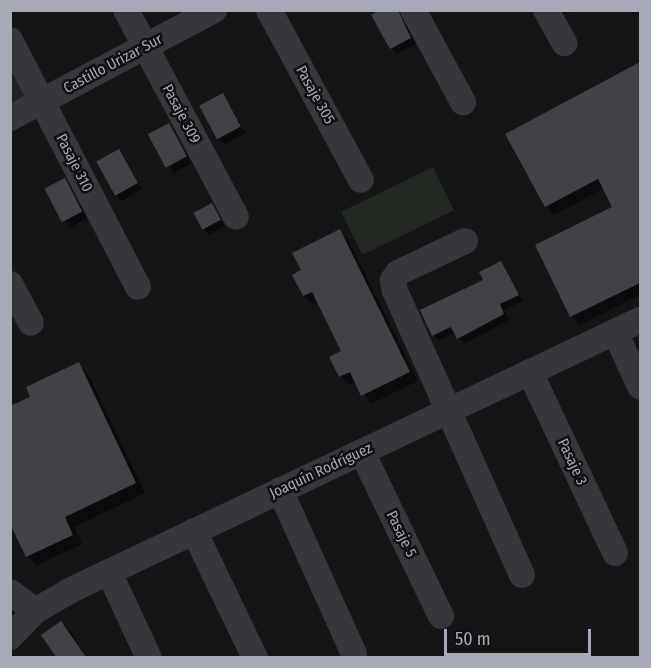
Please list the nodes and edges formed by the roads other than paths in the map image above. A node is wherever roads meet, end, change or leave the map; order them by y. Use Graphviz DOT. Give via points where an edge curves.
graph roads {
  1 [pos="126,10"];
  2 [pos="214,10"];
  3 [pos="269,10"];
  4 [pos="414,10"];
  5 [pos="546,10"];
  6 [pos="10,40"];
  7 [pos="564,43"];
  8 [pos="145,47"];
  9 [pos="43,102"];
  10 [pos="463,102"];
  11 [pos="10,118"];
  12 [pos="361,180"];
  13 [pos="236,217"];
  14 [pos="465,241"];
  15 [pos="11,287"];
  16 [pos="138,287"];
  17 [pos="640,320"];
  18 [pos="31,323"];
  19 [pos="615,332"];
  20 [pos="530,372"];
  21 [pos="640,386"];
  22 [pos="447,411"];
  23 [pos="362,452"];
  24 [pos="280,490"];
  25 [pos="194,531"];
  26 [pos="615,553"];
  27 [pos="109,572"];
  28 [pos="522,575"];
  29 [pos="10,592"];
  30 [pos="35,611"];
  31 [pos="441,616"];
  32 [pos="10,637"];
  33 [pos="354,654"];
  34 [pos="149,657"];
  35 [pos="255,657"];
  1 -- 8 [label="street, Pasaje 309"];
  2 -- 8 [label="street, Castillo Urizar Sur"];
  3 -- 12 [label="street, Pasaje 305"];
  4 -- 10 [label="street"];
  5 -- 7 [label="street"];
  6 -- 9 [label="street, Pasaje 310"];
  8 -- 9 [label="street, Castillo Urizar Sur"];
  8 -- 13 [label="street, Pasaje 309"];
  9 -- 11 [label="street, Castillo Urizar Sur"];
  9 -- 16 [label="street, Pasaje 310"];
  14 -- 22 [label="street" via="398,273 393,280"];
  15 -- 18 [label="street"];
  17 -- 19 [label="street, Joaquín Rodríguez"];
  19 -- 20 [label="street, Joaquín Rodríguez"];
  19 -- 21 [label="street"];
  20 -- 22 [label="street, Joaquín Rodríguez"];
  20 -- 26 [label="street, Pasaje 3"];
  22 -- 23 [label="street, Joaquín Rodríguez"];
  22 -- 28 [label="street"];
  23 -- 24 [label="street, Joaquín Rodríguez"];
  23 -- 31 [label="street, Pasaje 5"];
  24 -- 25 [label="street, Joaquín Rodríguez"];
  24 -- 33 [label="street"];
  25 -- 27 [label="street, Joaquín Rodríguez"];
  25 -- 35 [label="street"];
  27 -- 30 [label="street, Joaquín Rodríguez"];
  27 -- 34 [label="street"];
  29 -- 30 [label="street"];
  30 -- 32 [label="street, Joaquín Rodríguez"];
}
